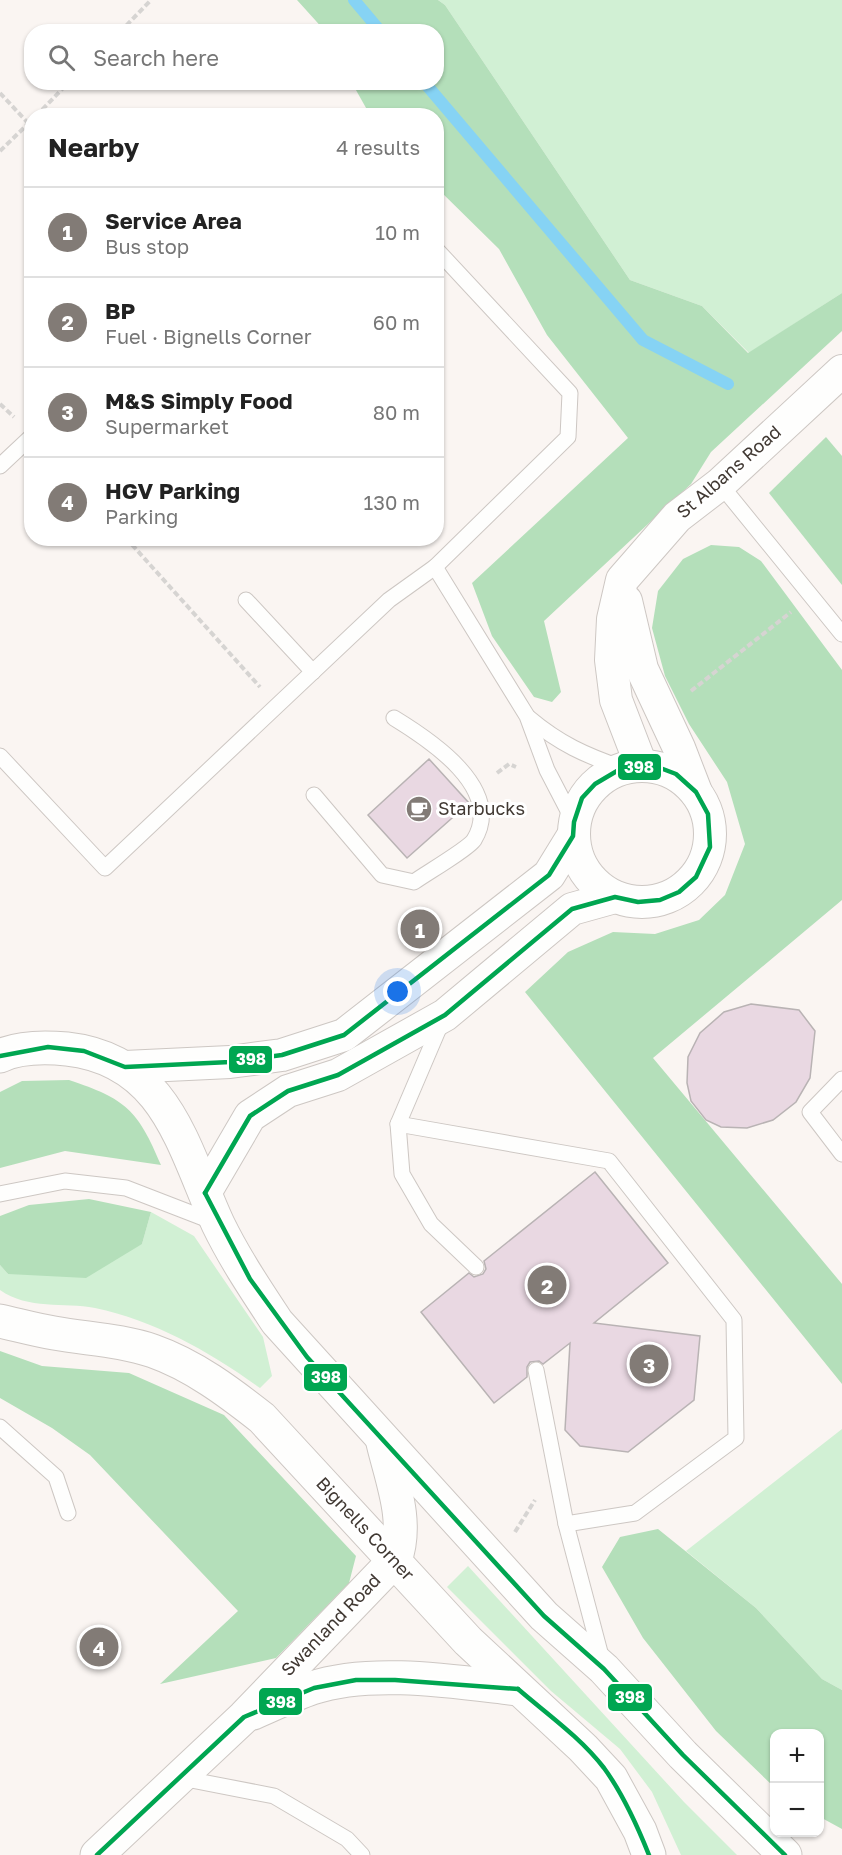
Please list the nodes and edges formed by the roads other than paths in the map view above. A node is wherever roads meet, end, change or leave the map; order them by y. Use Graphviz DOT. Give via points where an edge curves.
graph roads {
  1 [pos="444,258"];
  2 [pos="842,371"];
  3 [pos="24,444"];
  4 [pos="0,466"];
  5 [pos="720,484"];
  6 [pos="435,567"];
  7 [pos="622,580"];
  8 [pos="246,600"];
  9 [pos="842,634"];
  10 [pos="313,672"];
  11 [pos="527,716"];
  12 [pos="394,718"];
  13 [pos="0,756"];
  14 [pos="632,767"];
  15 [pos="696,792"];
  16 [pos="314,795"];
  17 [pos="574,829"];
  18 [pos="615,897"];
  19 [pos="445,1015"];
  20 [pos="0,1056"];
  21 [pos="125,1067"];
  22 [pos="842,1079"];
  23 [pos="398,1124"];
  24 [pos="842,1154"];
  25 [pos="205,1193"];
  26 [pos="0,1194"];
  27 [pos="219,1224"];
  28 [pos="476,1267"];
  29 [pos="0,1321"];
  30 [pos="536,1370"];
  31 [pos="0,1426"];
  32 [pos="383,1441"];
  33 [pos="68,1513"];
  34 [pos="566,1524"];
  35 [pos="395,1560"];
  36 [pos="604,1669"];
  37 [pos="518,1689"];
  38 [pos="244,1717"];
  39 [pos="179,1778"];
  40 [pos="98,1855"];
  41 [pos="362,1855"];
  42 [pos="649,1855"];
  43 [pos="785,1855"];
  1 -- 6 [label="lane" via="570,393 568,437"];
  2 -- 5 [label="street, St Albans Road"];
  3 -- 4 [label="lane"];
  5 -- 7 [label="street, St Albans Road" via="677,517"];
  5 -- 9 [label="lane"];
  6 -- 10 [label="lane" via="389,600"];
  6 -- 11 [label="lane"];
  7 -- 14 [label="street, St Albans Road" via="613,619 611,660"];
  7 -- 15 [label="street" via="642,669"];
  8 -- 10 [label="lane"];
  10 -- 13 [label="lane" via="105,868"];
  11 -- 14 [label="lane" via="578,752"];
  11 -- 17 [label="lane"];
  12 -- 16 [label="lane" via="428,739 477,788 482,814 474,840 414,882 382,875"];
  14 -- 15 [label="street" via="655,766 676,774"];
  14 -- 17 [label="street" via="595,784 582,798"];
  15 -- 18 [label="street" via="708,814 710,847 696,877 679,892 660,900 638,902"];
  17 -- 18 [label="street" via="582,867 597,886"];
  17 -- 21 [label="street" via="549,875 344,1035 282,1055 230,1062"];
  18 -- 19 [label="street" via="572,909"];
  19 -- 23 [label="lane"];
  19 -- 25 [label="street" via="338,1075 288,1091 250,1116"];
  20 -- 21 [label="street" via="48,1047 84,1051"];
  21 -- 25 [label="street" via="159,1098 185,1141"];
  22 -- 24 [label="lane" via="810,1112"];
  23 -- 28 [label="lane" via="402,1174 430,1224"];
  23 -- 34 [label="lane" via="609,1161 734,1320 736,1438 635,1513"];
  25 -- 27 [label="street"];
  26 -- 27 [label="lane" via="64,1180 126,1188"];
  27 -- 32 [label="street" via="277,1322"];
  29 -- 35 [label="street, Bignells Corner" via="153,1351 229,1392 262,1418"];
  30 -- 34 [label="lane"];
  31 -- 33 [label="lane" via="56,1477"];
  32 -- 35 [label="street" via="401,1523 401,1543"];
  32 -- 36 [label="street" via="544,1616"];
  34 -- 36 [label="lane"];
  35 -- 37 [label="street, Bignells Corner" via="468,1641"];
  35 -- 38 [label="street, Swanland Road"];
  36 -- 43 [label="street" via="690,1762"];
  37 -- 38 [label="street, Swanland Road" via="450,1682 356,1680 314,1688"];
  37 -- 42 [label="street, Bignells Corner" via="611,1778"];
  38 -- 39 [label="street, Swanland Road"];
  39 -- 40 [label="street, Swanland Road"];
  39 -- 41 [label="lane" via="274,1796 347,1839"];
}
